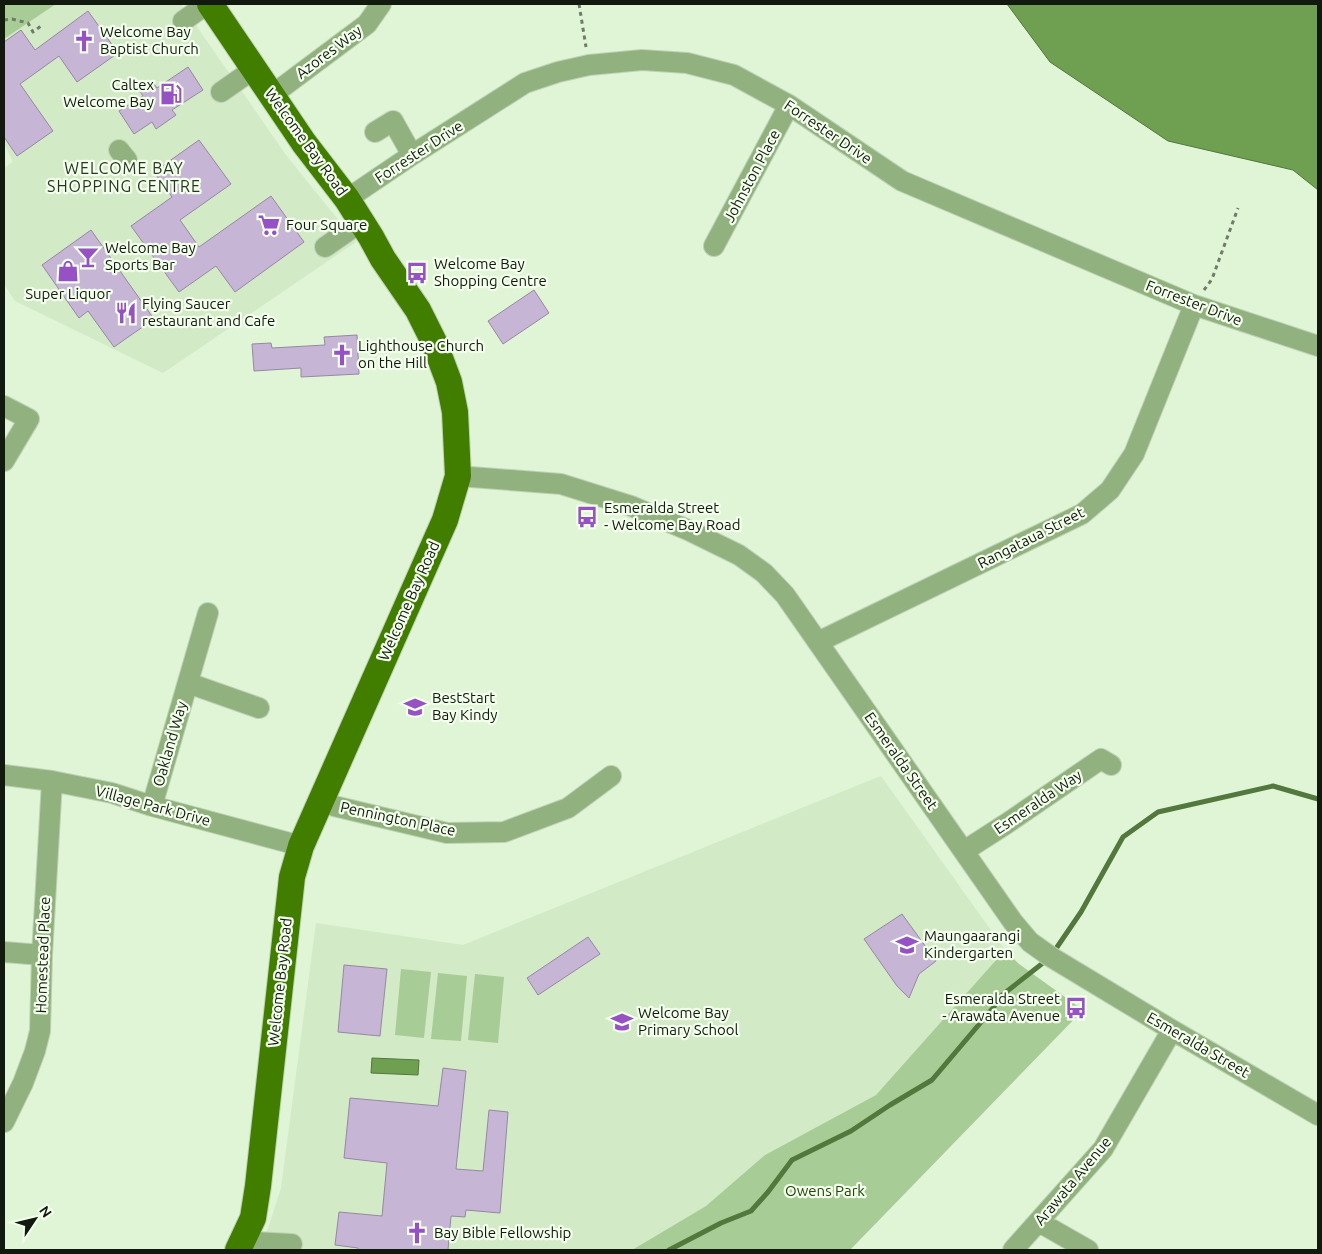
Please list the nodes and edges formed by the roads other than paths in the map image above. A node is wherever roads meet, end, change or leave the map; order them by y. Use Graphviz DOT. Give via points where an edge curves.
graph roads {
  1 [pos="209,4"];
  2 [pos="381,4"];
  3 [pos="183,21"];
  4 [pos="254,69"];
  5 [pos="221,92"];
  6 [pos="272,95"];
  7 [pos="789,106"];
  8 [pos="375,132"];
  9 [pos="412,155"];
  10 [pos="347,199"];
  11 [pos="361,222"];
  12 [pos="714,246"];
  13 [pos="325,247"];
  14 [pos="1194,305"];
  15 [pos="1318,346"];
  16 [pos="4,406"];
  17 [pos="4,461"];
  18 [pos="458,476"];
  19 [pos="208,613"];
  20 [pos="818,642"];
  21 [pos="188,683"];
  22 [pos="259,708"];
  23 [pos="1111,765"];
  24 [pos="4,775"];
  25 [pos="611,776"];
  26 [pos="52,780"];
  27 [pos="321,801"];
  28 [pos="152,806"];
  29 [pos="300,846"];
  30 [pos="964,851"];
  31 [pos="4,952"];
  32 [pos="42,955"];
  33 [pos="1172,1030"];
  34 [pos="1318,1115"];
  35 [pos="4,1122"];
  36 [pos="1040,1222"];
  37 [pos="292,1244"];
  38 [pos="241,1245"];
  39 [pos="1013,1250"];
  40 [pos="1088,1250"];
  1 -- 3 [label="street"];
  1 -- 4 [label="main road, Welcome Bay Road"];
  2 -- 6 [label="street, Azores Way" via="368,24"];
  4 -- 5 [label="street"];
  4 -- 6 [label="main road, Welcome Bay Road"];
  6 -- 10 [label="main road, Welcome Bay Road"];
  7 -- 9 [label="street, Forrester Drive" via="734,75 687,63 642,60 589,65 525,84"];
  7 -- 12 [label="street, Johnston Place"];
  7 -- 14 [label="street, Forrester Drive" via="902,181"];
  8 -- 9 [label="street" via="394,121"];
  9 -- 10 [label="street, Forrester Drive"];
  10 -- 11 [label="main road, Welcome Bay Road"];
  11 -- 13 [label="street"];
  11 -- 18 [label="main road, Welcome Bay Road" via="418,310 434,342 449,382 455,412"];
  14 -- 15 [label="street, Forrester Drive"];
  14 -- 20 [label="street, Rangataua Street" via="1134,454 1110,490 1082,514"];
  16 -- 17 [label="street" via="29,419"];
  18 -- 20 [label="street, Esmeralda Street" via="561,484 630,506 688,530 740,555 764,573 785,595"];
  18 -- 27 [label="main road, Welcome Bay Road" via="445,520"];
  19 -- 21 [label="street, Oakland Way"];
  20 -- 30 [label="street, Esmeralda Street"];
  21 -- 22 [label="street, Oakland Way"];
  21 -- 28 [label="street, Oakland Way"];
  23 -- 30 [label="street, Esmeralda Way" via="1101,759"];
  24 -- 26 [label="street, Village Park Drive"];
  25 -- 27 [label="street, Pennington Place" via="568,808 504,832 447,833"];
  26 -- 28 [label="street, Village Park Drive" via="112,793"];
  26 -- 32 [label="street, Homestead Place"];
  27 -- 29 [label="main road, Welcome Bay Road"];
  28 -- 29 [label="street, Village Park Drive"];
  29 -- 38 [label="main road, Welcome Bay Road" via="292,877 258,1186 253,1218"];
  30 -- 33 [label="street, Esmeralda Street" via="1030,942"];
  31 -- 32 [label="street"];
  32 -- 35 [label="street, Homestead Place" via="41,1019 35,1051 24,1083"];
  33 -- 34 [label="street, Esmeralda Street"];
  33 -- 36 [label="street, Arawata Avenue" via="1103,1149"];
  36 -- 39 [label="street, Arawata Avenue"];
  36 -- 40 [label="street"];
  37 -- 38 [label="street" via="254,1242"];
}
